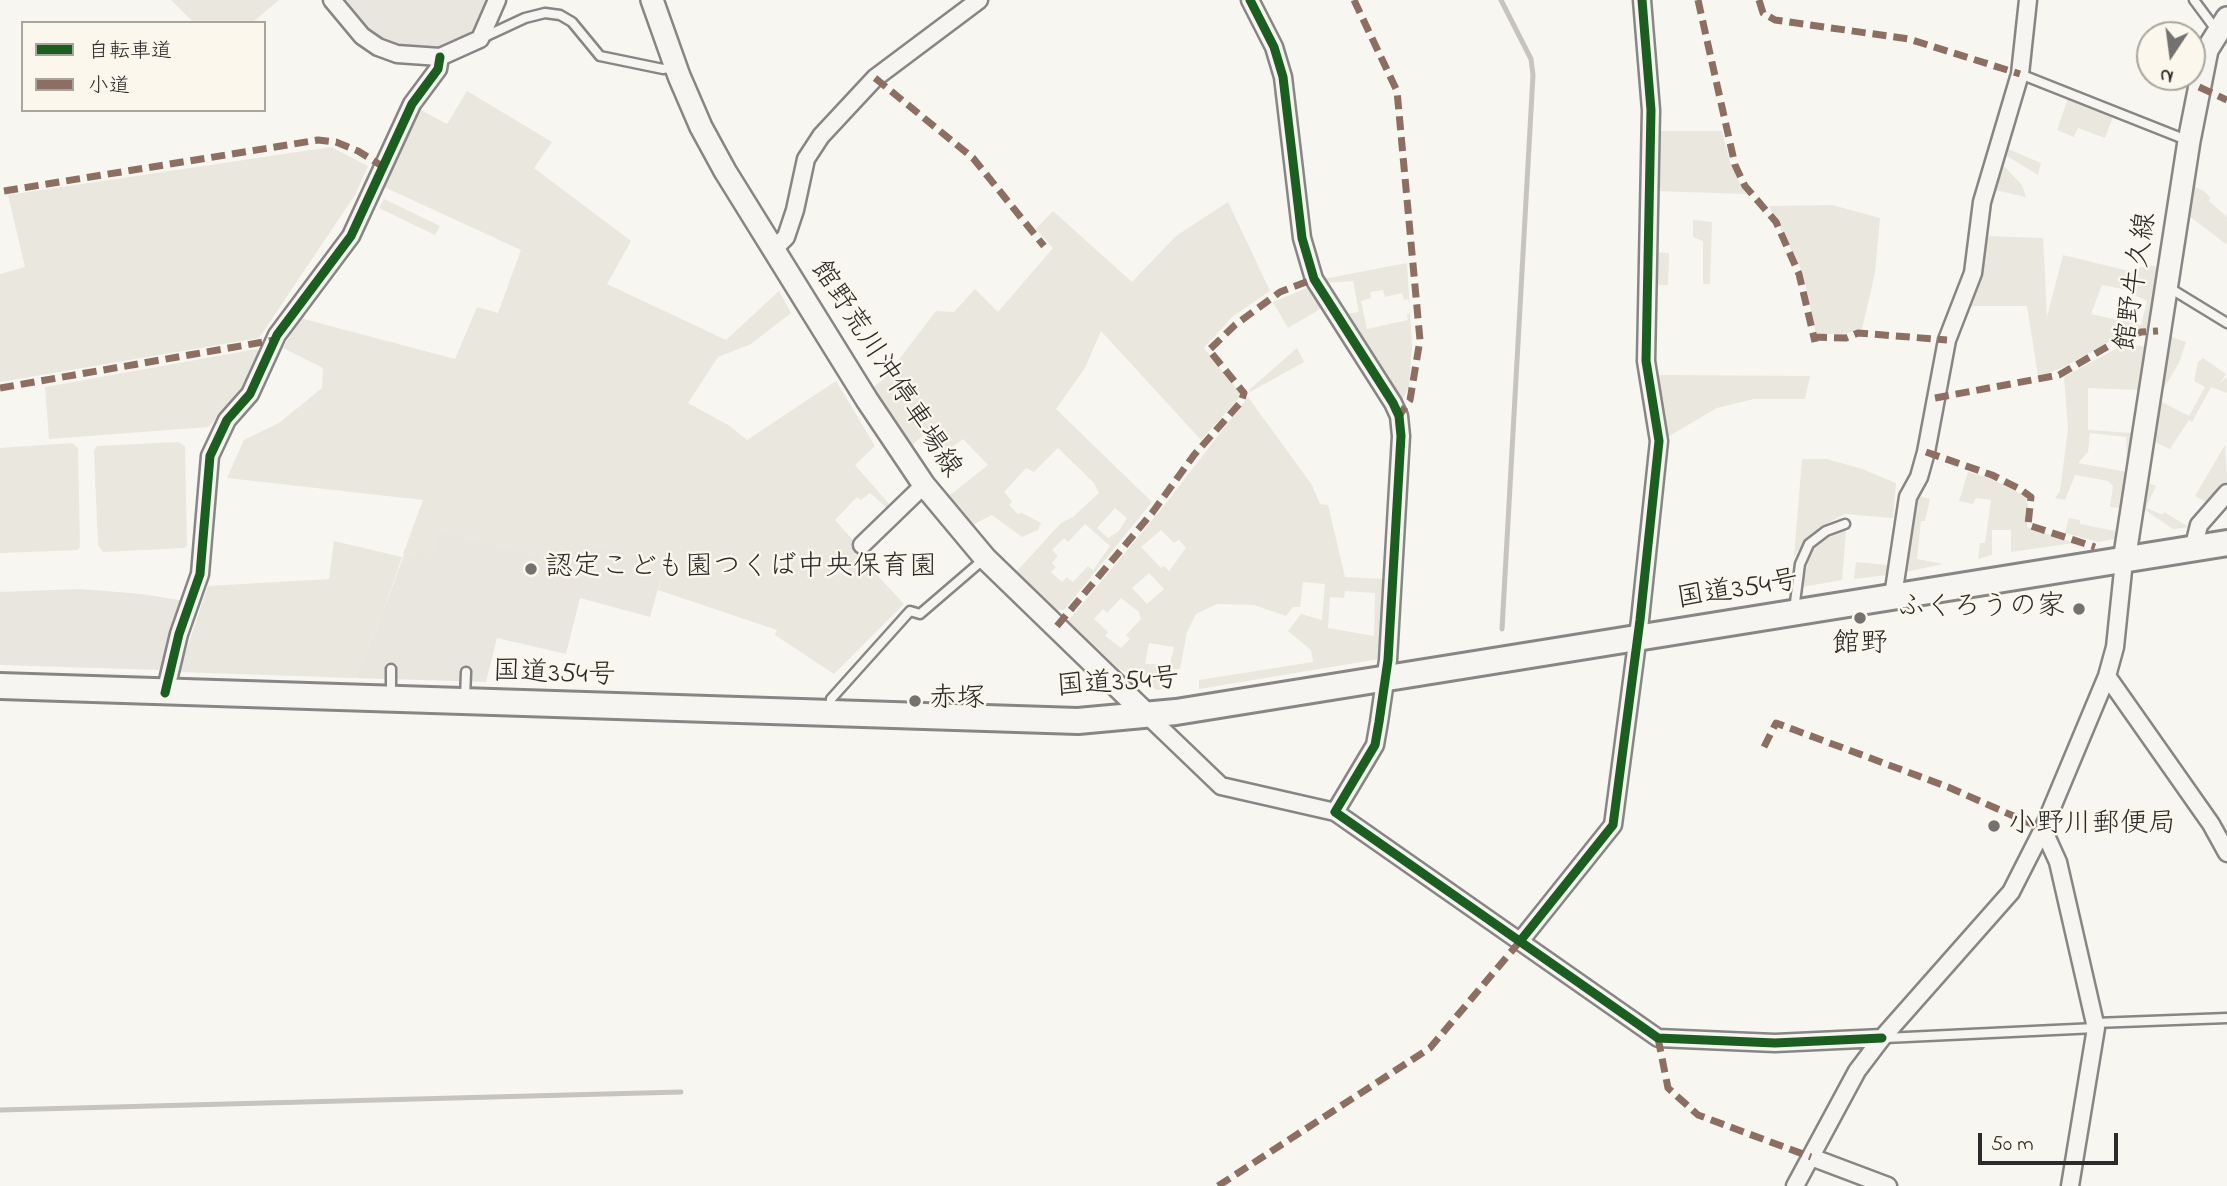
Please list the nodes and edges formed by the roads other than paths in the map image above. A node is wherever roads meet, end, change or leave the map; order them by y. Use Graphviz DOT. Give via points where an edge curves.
graph roads {
  1 [pos="332,0"];
  2 [pos="497,0"];
  3 [pos="652,0"];
  4 [pos="979,0"];
  5 [pos="1250,0"];
  6 [pos="1642,0"];
  7 [pos="2028,0"];
  8 [pos="2194,0"];
  9 [pos="2222,25"];
  10 [pos="480,39"];
  11 [pos="2206,50"];
  12 [pos="440,57"];
  13 [pos="676,67"];
  14 [pos="2020,74"];
  15 [pos="2195,91"];
  16 [pos="2189,141"];
  17 [pos="773,250"];
  18 [pos="2165,285"];
  19 [pos="2227,323"];
  20 [pos="924,485"];
  21 [pos="2227,493"];
  22 [pos="1845,524"];
  23 [pos="2227,543"];
  24 [pos="862,545"];
  25 [pos="2193,549"];
  26 [pos="985,558"];
  27 [pos="2124,561"];
  28 [pos="1893,596"];
  29 [pos="1794,612"];
  30 [pos="1638,638"];
  31 [pos="391,669"];
  32 [pos="466,672"];
  33 [pos="1385,676"];
  34 [pos="2107,676"];
  35 [pos="0,686"];
  36 [pos="165,693"];
  37 [pos="391,700"];
  38 [pos="465,703"];
  39 [pos="830,714"];
  40 [pos="1147,715"];
  41 [pos="1335,812"];
  42 [pos="2219,823"];
  43 [pos="2043,830"];
  44 [pos="2227,853"];
  45 [pos="1521,940"];
  46 [pos="2227,1018"];
  47 [pos="2095,1026"];
  48 [pos="1882,1038"];
  49 [pos="1811,1157"];
  50 [pos="1795,1186"];
  51 [pos="1888,1186"];
  52 [pos="2070,1186"];
  1 -- 12 [label="street" via="362,36 378,47 397,54"];
  2 -- 10 [label="street"];
  3 -- 13 [label="main road, 館野荒川沖停車場線"];
  4 -- 17 [label="street" via="875,78 830,125 806,159 786,237"];
  5 -- 33 [label="street" via="1274,47 1283,77 1302,238 1314,279 1399,416"];
  6 -- 30 [label="street" via="1651,110 1646,361 1659,440"];
  7 -- 14 [label="street"];
  8 -- 9 [label="lane"];
  9 -- 11 [label="main road, 館野牛久線"];
  10 -- 12 [label="street"];
  10 -- 13 [label="lane" via="545,13 560,15 572,22 600,55 663,69"];
  12 -- 36 [label="street" via="438,69 412,104 351,236 277,335 250,394 228,420 210,456 200,574"];
  13 -- 17 [label="main road, 館野荒川沖停車場線" via="701,127"];
  14 -- 16 [label="lane"];
  14 -- 28 [label="street" via="1982,202 1973,273 1947,340 1926,452 1908,497"];
  15 -- 16 [label="main road, 館野牛久線"];
  16 -- 18 [label="main road, 館野牛久線"];
  17 -- 20 [label="main road, 館野荒川沖停車場線"];
  18 -- 19 [label="lane"];
  18 -- 27 [label="main road, 館野牛久線"];
  20 -- 24 [label="street"];
  20 -- 26 [label="main road, 館野荒川沖停車場線"];
  21 -- 25 [label="street" via="2199,525"];
  22 -- 29 [label="lane" via="1809,544 1800,564"];
  23 -- 25 [label="highway, 国道354号"];
  25 -- 27 [label="highway, 国道354号"];
  26 -- 39 [label="lane" via="920,614 910,611 831,699"];
  26 -- 40 [label="main road, 館野荒川沖停車場線"];
  27 -- 28 [label="highway, 国道354号"];
  27 -- 34 [label="street" via="2115,647"];
  28 -- 29 [label="highway, 国道354号"];
  29 -- 30 [label="highway, 国道354号"];
  30 -- 33 [label="highway, 国道354号"];
  30 -- 45 [label="street" via="1613,825"];
  31 -- 37 [label="lane"];
  32 -- 38 [label="lane"];
  33 -- 40 [label="highway, 国道354号"];
  33 -- 41 [label="street" via="1375,745"];
  34 -- 42 [label="street"];
  34 -- 43 [label="street"];
  35 -- 36 [label="highway, 国道354号"];
  36 -- 37 [label="highway, 国道354号"];
  37 -- 38 [label="highway, 国道354号"];
  38 -- 39 [label="highway, 国道354号"];
  39 -- 40 [label="highway, 国道354号" via="1060,721"];
  40 -- 41 [label="street" via="1221,786"];
  41 -- 45 [label="street"];
  42 -- 44 [label="street"];
  43 -- 47 [label="street" via="2058,862"];
  43 -- 48 [label="street" via="2011,892"];
  45 -- 48 [label="street" via="1658,1038 1775,1043"];
  46 -- 47 [label="lane"];
  47 -- 48 [label="lane"];
  47 -- 52 [label="street"];
  48 -- 49 [label="street" via="1857,1071"];
  49 -- 50 [label="street"];
  49 -- 51 [label="street"];
}
